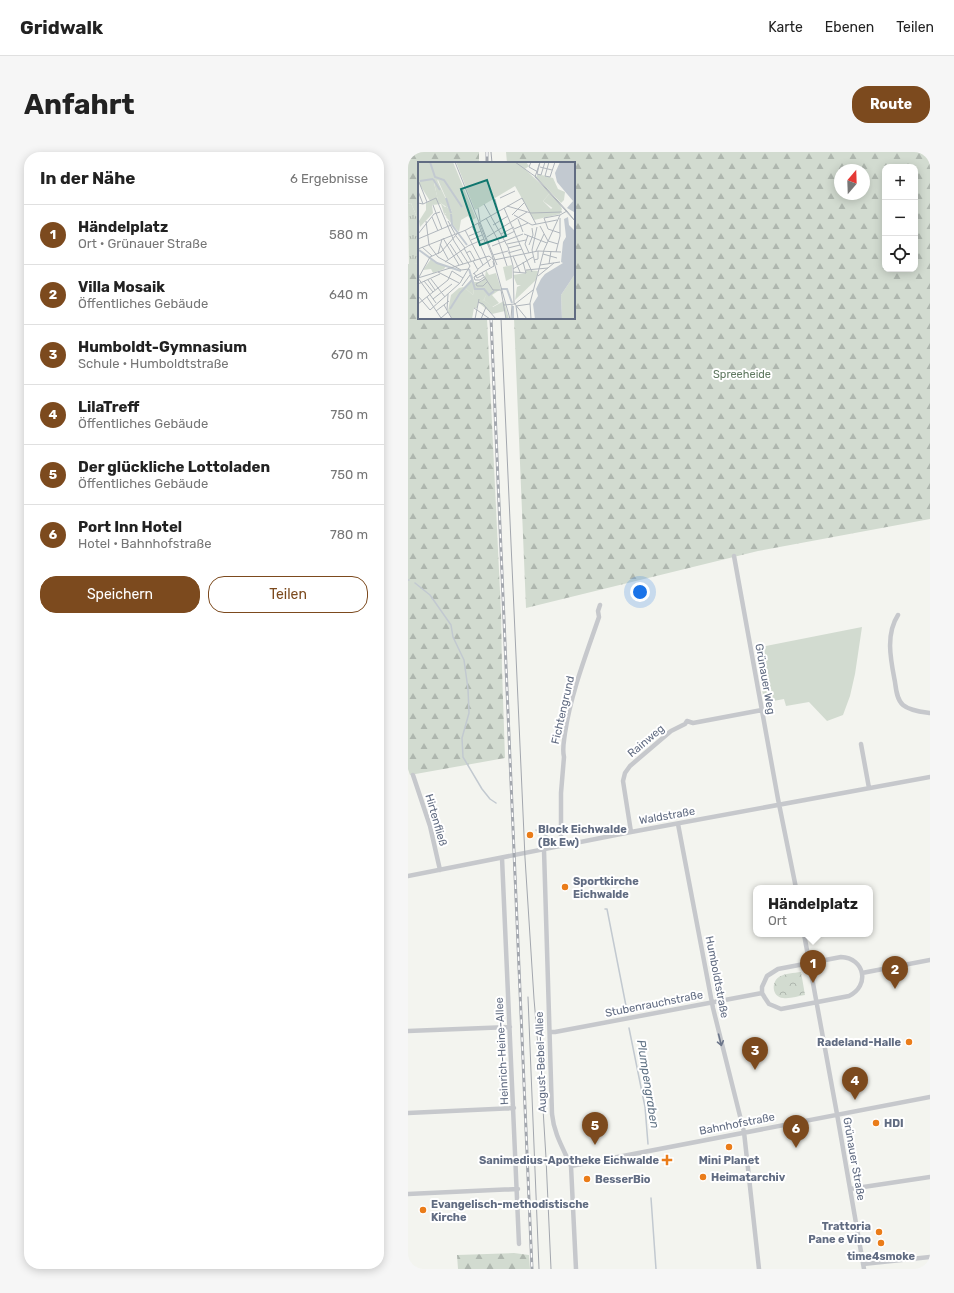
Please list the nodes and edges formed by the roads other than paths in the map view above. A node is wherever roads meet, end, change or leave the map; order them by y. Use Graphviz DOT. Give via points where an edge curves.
graph roads {
  1 [pos="734,556"];
  2 [pos="600,605"];
  3 [pos="898,615"];
  4 [pos="762,710"];
  5 [pos="930,713"];
  6 [pos="861,744"];
  7 [pos="413,775"];
  8 [pos="930,776"];
  9 [pos="869,788"];
  10 [pos="780,804"];
  11 [pos="678,824"];
  12 [pos="631,832"];
  13 [pos="563,846"];
  14 [pos="544,850"];
  15 [pos="502,858"];
  16 [pos="440,870"];
  17 [pos="408,876"];
  18 [pos="795,885"];
  19 [pos="805,937"];
  20 [pos="930,960"];
  21 [pos="809,962"];
  22 [pos="862,973"];
  23 [pos="762,993"];
  24 [pos="712,1002"];
  25 [pos="816,1002"];
  26 [pos="510,1027"];
  27 [pos="408,1031"];
  28 [pos="550,1032"];
  29 [pos="930,1097"];
  30 [pos="514,1108"];
  31 [pos="408,1113"];
  32 [pos="837,1114"];
  33 [pos="744,1132"];
  34 [pos="571,1166"];
  35 [pos="930,1177"];
  36 [pos="518,1189"];
  37 [pos="850,1189"];
  38 [pos="408,1194"];
  39 [pos="519,1244"];
  40 [pos="930,1258"];
  41 [pos="864,1267"];
  42 [pos="576,1269"];
  43 [pos="758,1269"];
  1 -- 4 [label="street, Grünauer Weg"];
  2 -- 13 [label="street, Fichtengrund" via="599,617 573,694 565,732 561,793"];
  3 -- 5 [label="street" via="891,633 890,649 900,702 912,710"];
  4 -- 10 [label="street, Grünauer Weg"];
  4 -- 12 [label="street, Rainweg" via="693,723 688,721 671,731 630,766 624,773 623,781"];
  6 -- 9 [label="street"];
  7 -- 16 [label="street, Hirtenfließ" via="430,826"];
  8 -- 9 [label="street, Waldstraße"];
  9 -- 10 [label="street, Waldstraße"];
  10 -- 11 [label="street, Waldstraße"];
  10 -- 18 [label="street"];
  11 -- 12 [label="street, Waldstraße"];
  11 -- 24 [label="street, Humboldtstraße"];
  12 -- 13 [label="street, Waldstraße"];
  13 -- 14 [label="street, Waldstraße"];
  14 -- 15 [label="street, Waldstraße"];
  14 -- 28 [label="street, August-Bebel-Allee"];
  15 -- 16 [label="street, Waldstraße"];
  15 -- 26 [label="street, Heinrich-Heine-Allee"];
  16 -- 17 [label="street, Waldstraße"];
  19 -- 21 [label="street, Grünauer Straße"];
  20 -- 22 [label="street"];
  21 -- 22 [label="street" via="846,957 856,962"];
  21 -- 23 [label="street" via="771,973 765,981"];
  21 -- 25 [label="street, Grünauer Straße"];
  22 -- 25 [label="street" via="859,989 854,994"];
  23 -- 24 [label="street, Stubenrauchstraße"];
  23 -- 25 [label="street" via="769,1004 781,1009"];
  24 -- 28 [label="street, Stubenrauchstraße"];
  24 -- 33 [label="street, Humboldtstraße, one-way"];
  25 -- 32 [label="street, Grünauer Straße"];
  26 -- 27 [label="street"];
  26 -- 30 [label="street, Heinrich-Heine-Allee"];
  28 -- 34 [label="street, August-Bebel-Allee" via="552,1122"];
  29 -- 32 [label="street, Bahnhofstraße"];
  30 -- 31 [label="street"];
  30 -- 36 [label="street, Heinrich-Heine-Allee"];
  32 -- 33 [label="street, Bahnhofstraße"];
  32 -- 37 [label="street, Grünauer Straße"];
  33 -- 34 [label="street, Bahnhofstraße"];
  33 -- 43 [label="street, Humboldtstraße"];
  34 -- 42 [label="street, August-Bebel-Allee"];
  35 -- 37 [label="street"];
  36 -- 38 [label="street"];
  36 -- 39 [label="street, Heinrich-Heine-Allee"];
  37 -- 41 [label="street, Grünauer Straße"];
  40 -- 41 [label="street"];
}
